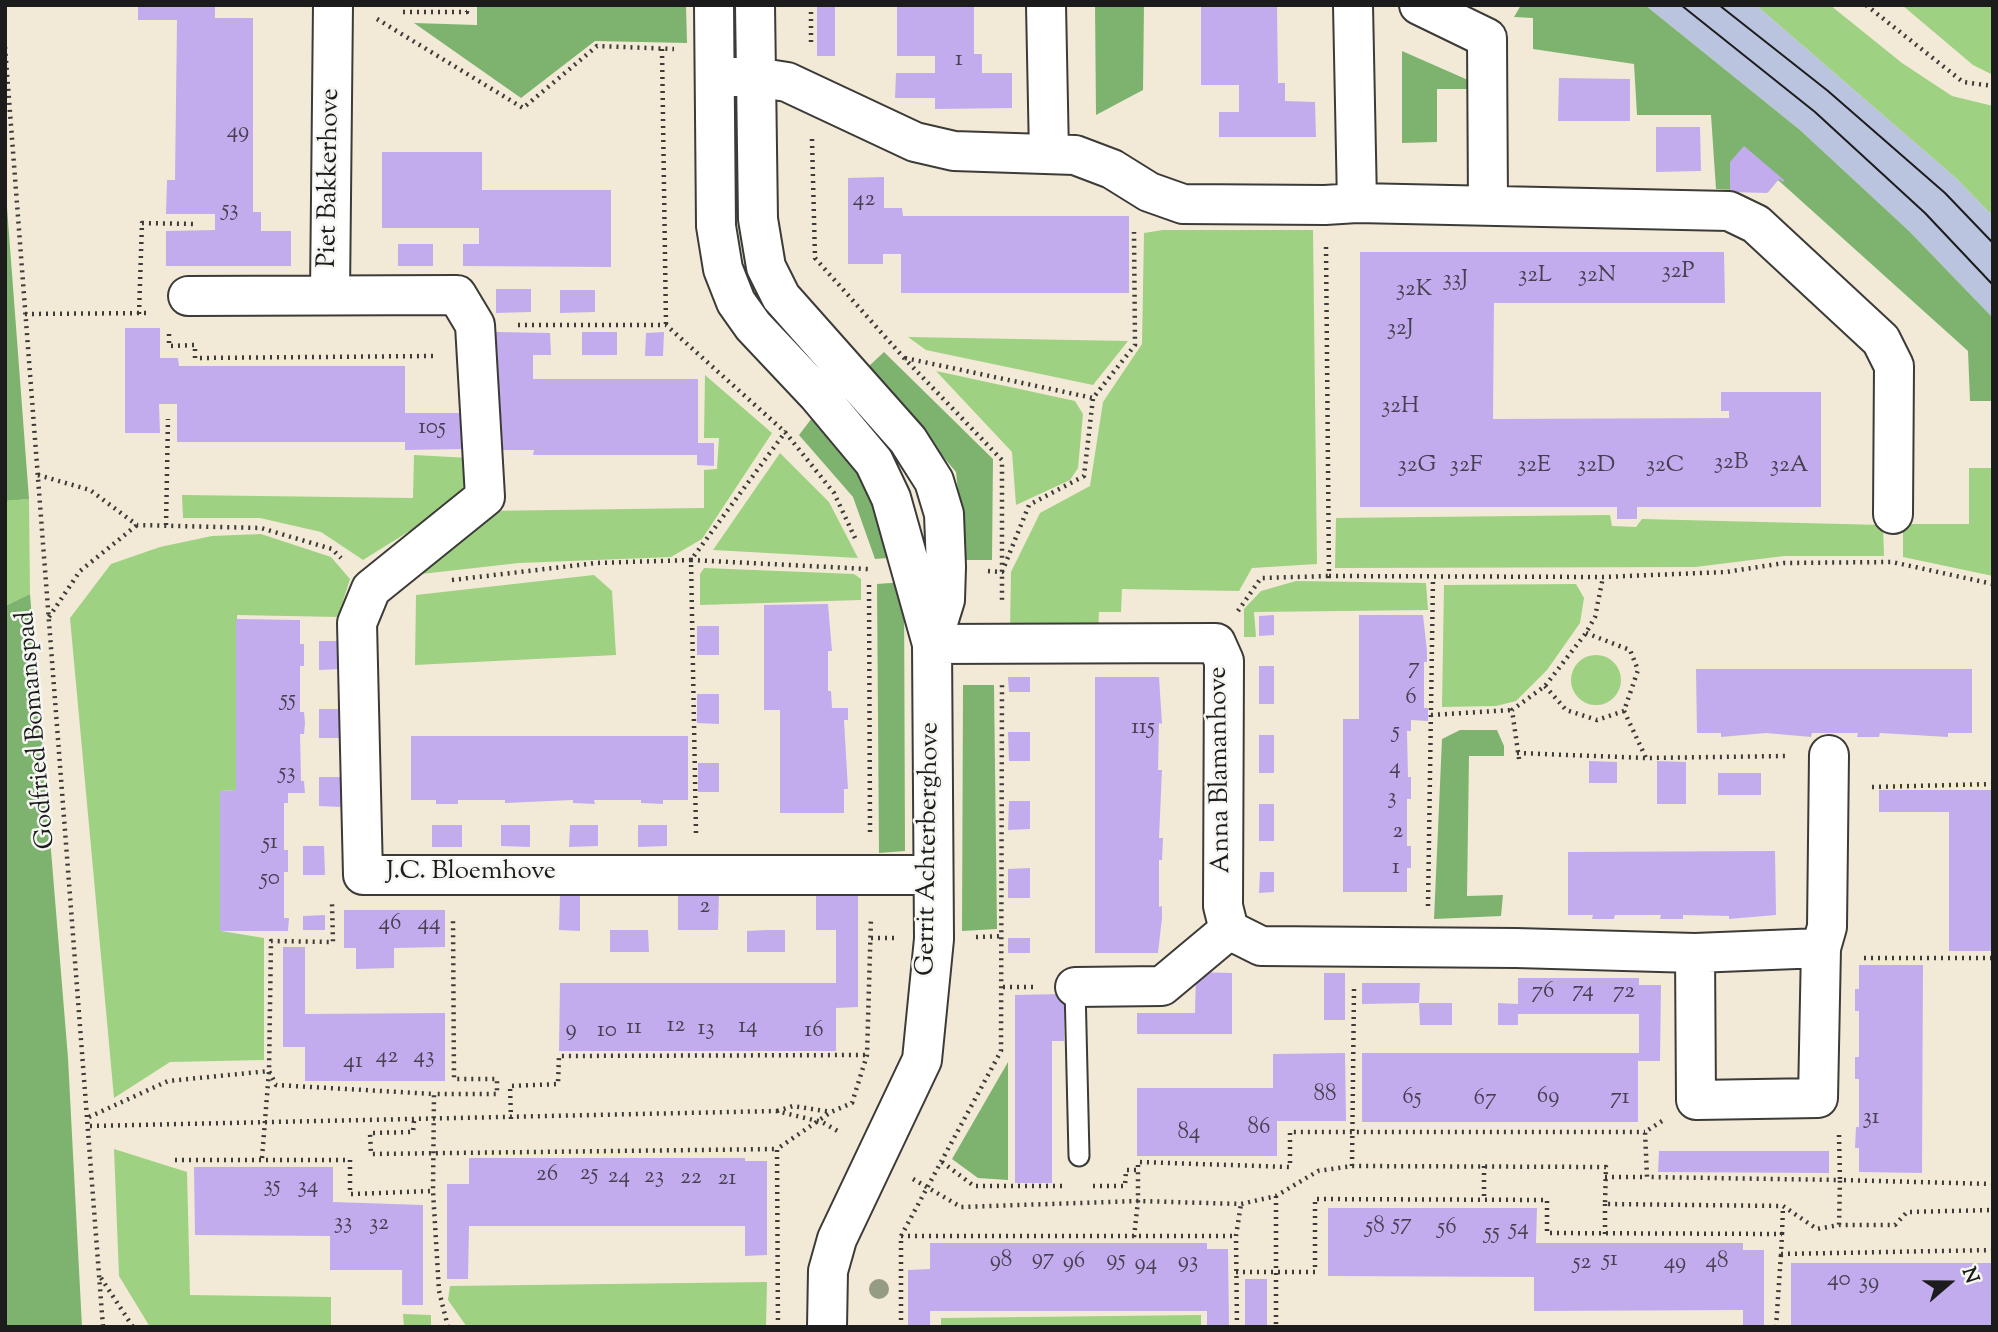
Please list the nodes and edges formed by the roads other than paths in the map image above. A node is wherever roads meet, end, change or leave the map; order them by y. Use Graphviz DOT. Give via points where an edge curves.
graph roads {
  1 [pos="714,5"];
  2 [pos="755,5"];
  3 [pos="1046,5"];
  4 [pos="1353,5"];
  5 [pos="1419,5"];
  6 [pos="350,9"];
  7 [pos="715,77"];
  8 [pos="755,77"];
  9 [pos="1049,154"];
  10 [pos="1341,204"];
  11 [pos="1488,205"];
  12 [pos="330,294"];
  13 [pos="172,311"];
  14 [pos="1893,514"];
  15 [pos="932,644"];
  16 [pos="1829,772"];
  17 [pos="931,875"];
  18 [pos="1229,930"];
  19 [pos="1695,953"];
  20 [pos="1821,953"];
  21 [pos="1076,987"];
  22 [pos="1079,1156"];
  23 [pos="827,1327"];
  1 -- 7 [label="street, Gerrit Achterberghove"];
  2 -- 8 [label="street, Gerrit Achterberghove"];
  3 -- 9 [label="street"];
  4 -- 10 [label="street"];
  5 -- 11 [label="street" via="1487,38"];
  6 -- 12 [label="street, Piet Bakkerhove"];
  7 -- 8 [label="street"];
  7 -- 15 [label="street, Gerrit Achterberghove" via="716,226 723,269 753,326 874,462 891,498"];
  8 -- 9 [label="street" via="787,82 915,142 954,151"];
  8 -- 15 [label="street, Gerrit Achterberghove" via="758,219 766,267 781,297 908,440 938,492 944,514 945,600"];
  9 -- 10 [label="street" via="1075,155 1183,204"];
  10 -- 11 [label="street"];
  11 -- 14 [label="street" via="1729,211 1756,224 1881,340 1894,366"];
  12 -- 13 [label="street, Piet Bakkerhove"];
  12 -- 17 [label="street, J.C. Bloemhove" via="457,295 475,340 485,497 371,589 357,623 363,875"];
  15 -- 17 [label="street, Gerrit Achterberghove"];
  15 -- 18 [label="street, Anna Blamanhove" via="1216,643 1224,662 1223,906"];
  16 -- 20 [label="street" via="1828,927"];
  17 -- 23 [label="street, Gerrit Achterberghove" via="934,939 922,1060 837,1239 828,1271"];
  18 -- 19 [label="street" via="1261,946"];
  18 -- 21 [label="street" via="1162,986"];
  19 -- 20 [label="street"];
  19 -- 20 [label="street" via="1696,1100 1818,1098"];
  21 -- 22 [label="lane"];
}
